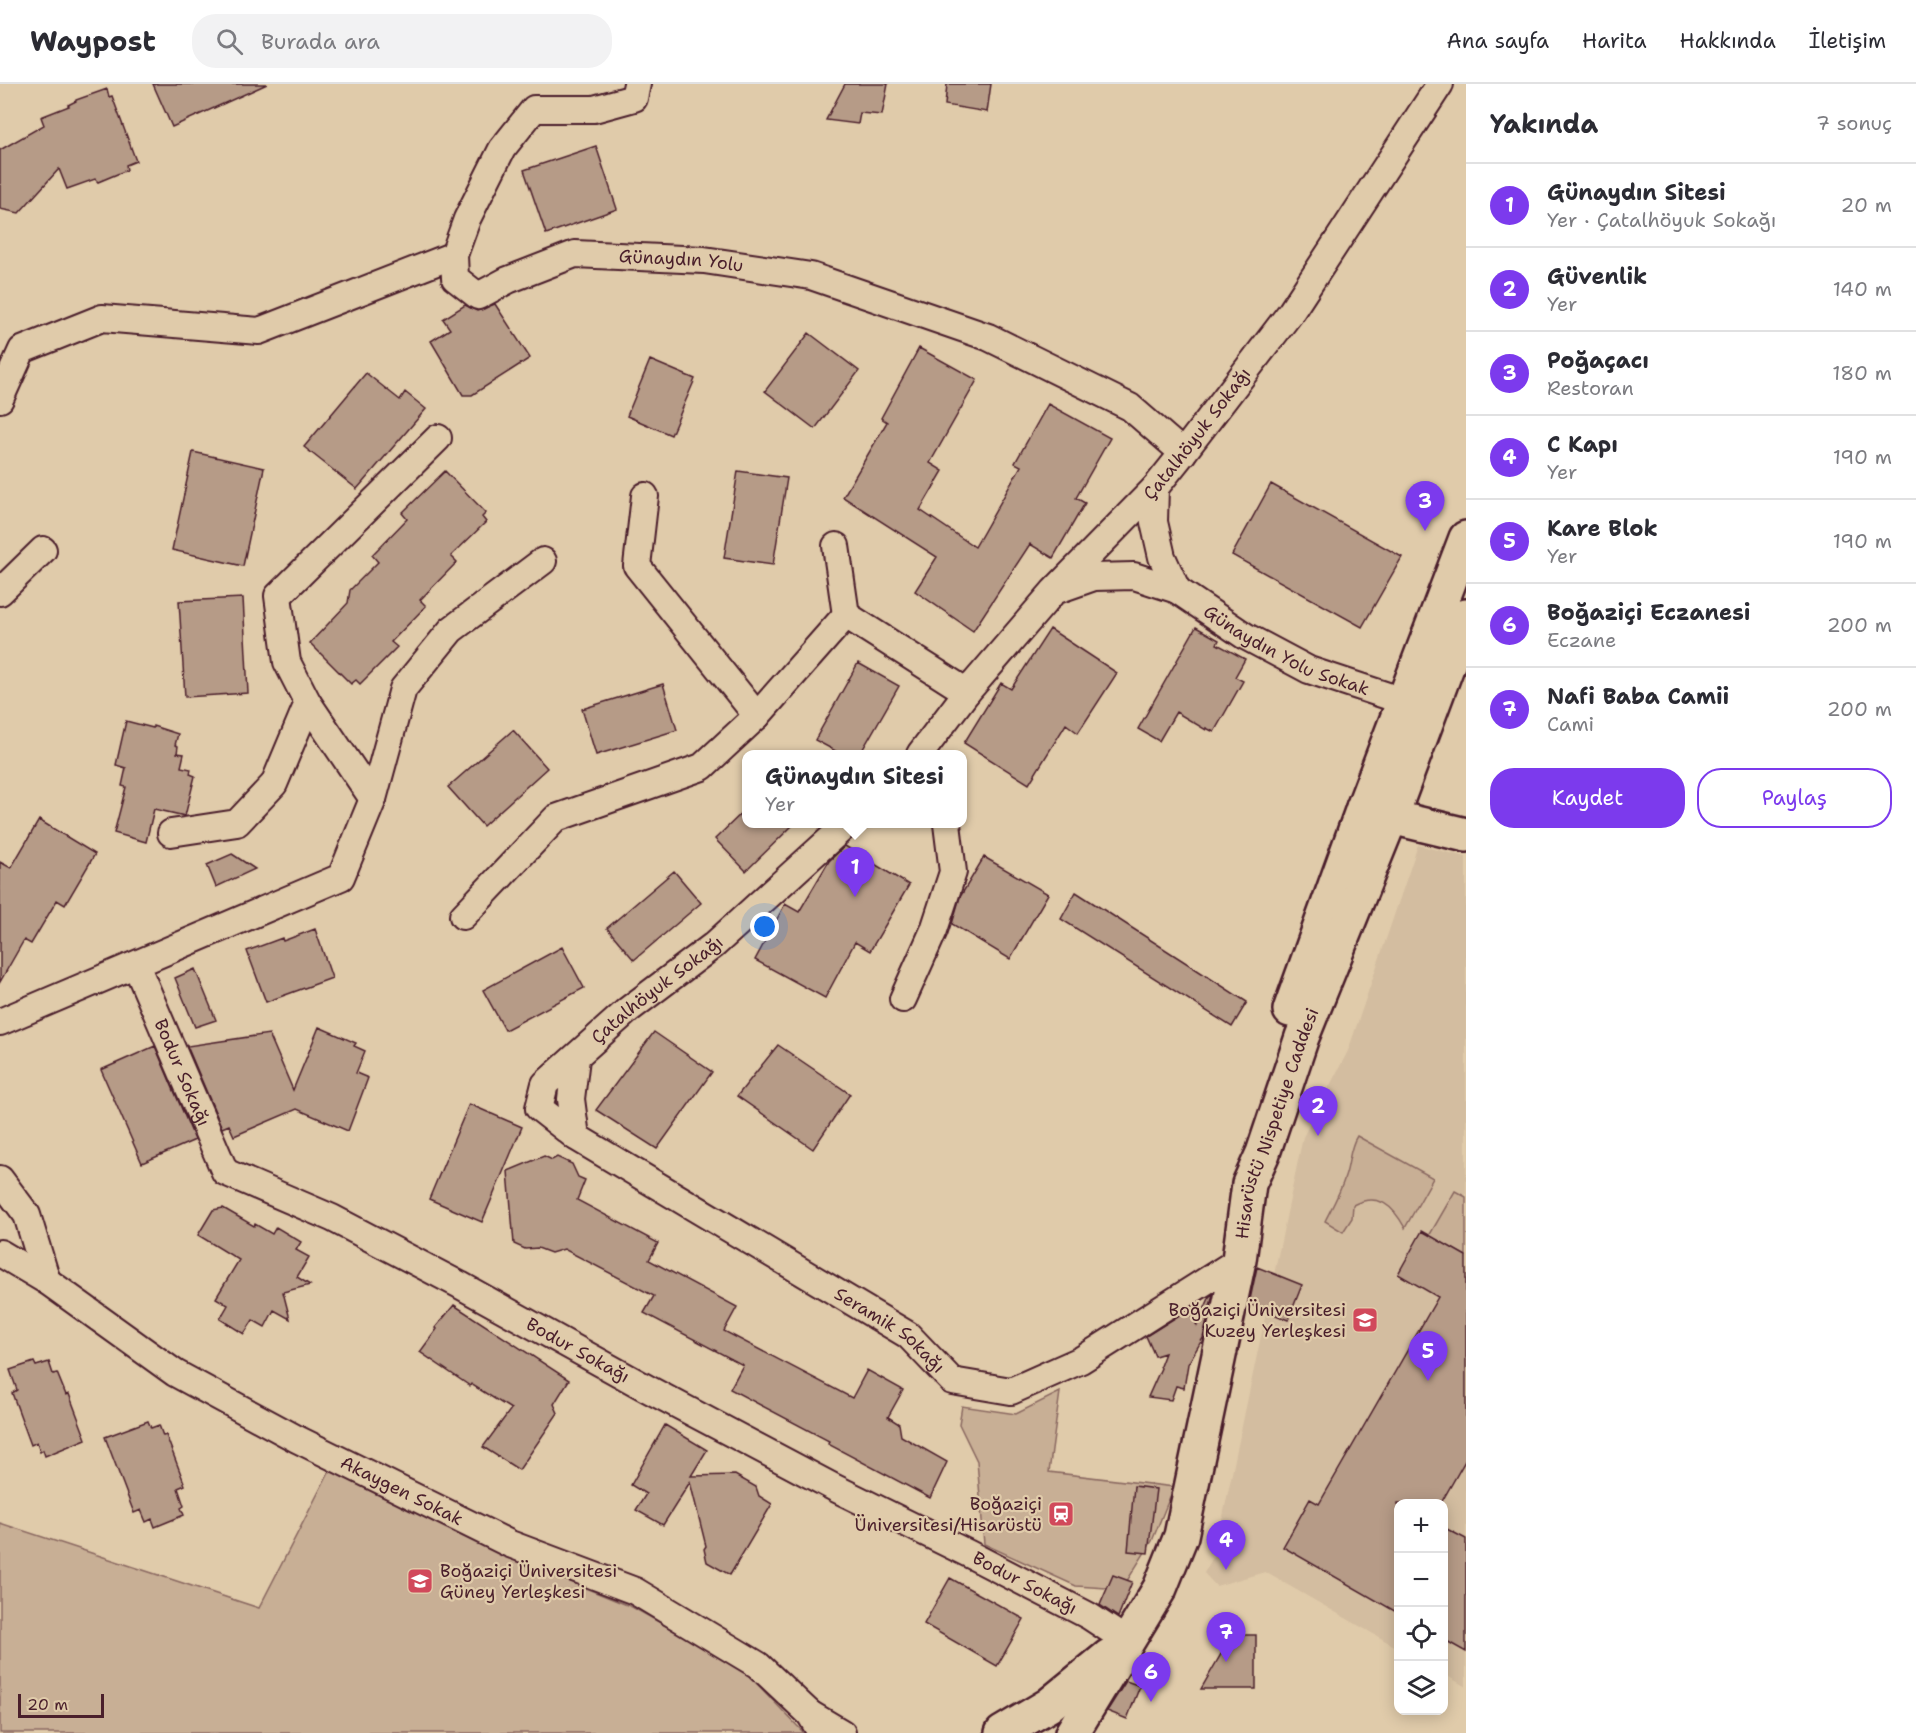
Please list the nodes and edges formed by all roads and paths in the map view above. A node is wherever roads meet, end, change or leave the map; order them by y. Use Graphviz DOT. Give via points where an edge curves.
graph roads {
  1 [pos="637,84"];
  2 [pos="1440,84"];
  3 [pos="454,255"];
  4 [pos="0,399"];
  5 [pos="438,438"];
  6 [pos="1183,453"];
  7 [pos="1155,488"];
  8 [pos="645,496"];
  9 [pos="1466,538"];
  10 [pos="836,546"];
  11 [pos="43,550"];
  12 [pos="543,561"];
  13 [pos="1177,590"];
  14 [pos="1054,591"];
  15 [pos="0,592"];
  16 [pos="846,615"];
  17 [pos="1466,616"];
  18 [pos="968,693"];
  19 [pos="1403,701"];
  20 [pos="308,702"];
  21 [pos="757,716"];
  22 [pos="923,750"];
  23 [pos="373,799"];
  24 [pos="1377,812"];
  25 [pos="843,828"];
  26 [pos="948,828"];
  27 [pos="171,833"];
  28 [pos="1466,835"];
  29 [pos="463,915"];
  30 [pos="136,965"];
  31 [pos="903,999"];
  32 [pos="0,1022"];
  33 [pos="576,1058"];
  34 [pos="0,1179"];
  35 [pos="0,1253"];
  36 [pos="1239,1260"];
  37 [pos="47,1281"];
  38 [pos="1127,1641"];
  39 [pos="815,1723"];
  40 [pos="842,1733"];
  41 [pos="1002,1733"];
  42 [pos="1072,1733"];
  1 -- 3 [label="street" via="634,98 594,110 534,109 502,149 467,219"];
  2 -- 6 [label="street, Çatalhöyuk Sokağı" via="1291,312"];
  3 -- 4 [label="street" via="259,331 102,318 22,350"];
  3 -- 6 [label="street, Günaydın Yolu" via="455,278 478,296 575,254 704,260 811,276 988,337 1130,407"];
  5 -- 20 [label="street" via="278,596 287,662"];
  6 -- 7 [label="street, Çatalhöyuk Sokağı"];
  7 -- 13 [label="street" via="1154,522 1162,557"];
  7 -- 14 [label="street, Çatalhöyuk Sokağı"];
  8 -- 21 [label="street" via="637,566"];
  9 -- 19 [label="main road"];
  10 -- 16 [label="street"];
  11 -- 15 [label="street"];
  12 -- 23 [label="street" via="451,630 403,690"];
  13 -- 14 [label="street, Günaydın Yolu Sokak" via="1134,576 1094,578"];
  13 -- 19 [label="street, Günaydın Yolu Sokak" via="1245,636 1309,670"];
  14 -- 18 [label="street, Çatalhöyuk Sokağı"];
  16 -- 18 [label="street"];
  16 -- 21 [label="street"];
  17 -- 24 [label="main road, Hisarüstü Nispetiye Caddesi"];
  18 -- 22 [label="street, Çatalhöyuk Sokağı"];
  19 -- 24 [label="main road"];
  20 -- 23 [label="street"];
  20 -- 27 [label="street" via="274,784 237,823"];
  21 -- 29 [label="street" via="702,767 556,819"];
  23 -- 30 [label="street" via="341,877"];
  24 -- 28 [label="main road"];
  24 -- 36 [label="main road, Hisarüstü Nispetiye Caddesi" via="1263,1153 1249,1184"];
  25 -- 33 [label="street, Çatalhöyuk Sokağı" via="714,945 628,1010"];
  26 -- 31 [label="street" via="953,872 934,930"];
  30 -- 32 [label="street"];
  30 -- 38 [label="street, Bodur Sokağı" via="225,1172 332,1218 814,1478 1089,1616"];
  33 -- 36 [label="street, Seramik Sokağı" via="545,1084 539,1108 576,1137 908,1335 952,1381 1011,1391 1081,1360"];
  34 -- 37 [label="street" via="27,1215"];
  35 -- 37 [label="street, Akaygen Sokak"];
  36 -- 38 [label="main road, Hisarüstü Nispetiye Caddesi" via="1181,1536 1160,1588"];
  37 -- 39 [label="street, Akaygen Sokak" via="175,1374 297,1439 510,1544 635,1592 758,1665"];
  38 -- 41 [label="main road, Hisarüstü Nispetiye Caddesi" via="1050,1705"];
  38 -- 42 [label="main road, Hisarüstü Nispetiye Caddesi"];
  39 -- 40 [label="street, Akaygen Sokak"];
}
